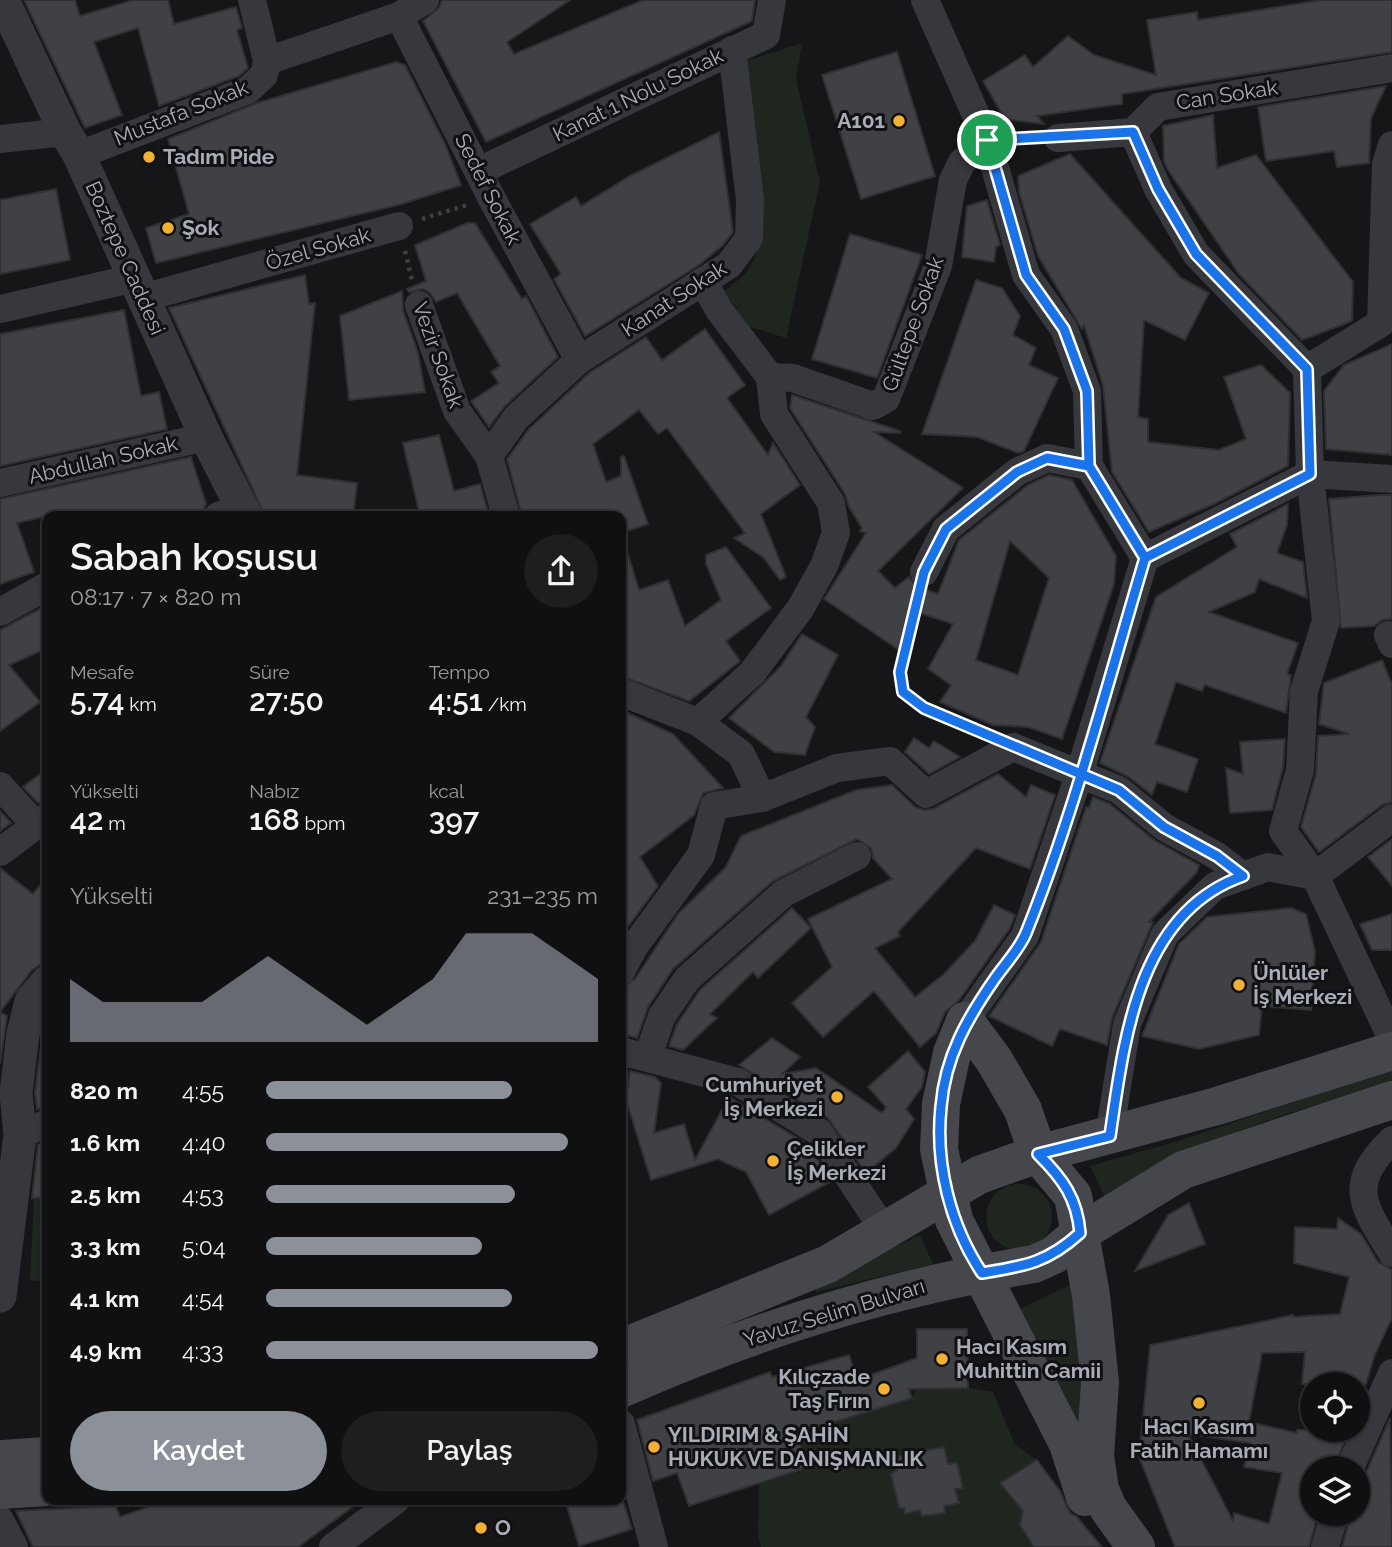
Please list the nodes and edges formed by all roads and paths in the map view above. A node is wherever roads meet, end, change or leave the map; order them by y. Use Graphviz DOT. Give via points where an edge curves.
graph roads {
  1 [pos="3,0"];
  2 [pos="252,0"];
  3 [pos="425,0"];
  4 [pos="772,0"];
  5 [pos="925,0"];
  6 [pos="399,16"];
  7 [pos="732,50"];
  8 [pos="267,61"];
  9 [pos="1392,68"];
  10 [pos="1133,132"];
  11 [pos="1058,138"];
  12 [pos="0,139"];
  13 [pos="987,140"];
  14 [pos="72,143"];
  15 [pos="1392,145"];
  16 [pos="480,172"];
  17 [pos="491,197"];
  18 [pos="399,226"];
  19 [pos="703,281"];
  20 [pos="139,288"];
  21 [pos="419,305"];
  22 [pos="0,309"];
  23 [pos="1387,322"];
  24 [pos="579,360"];
  25 [pos="1307,369"];
  26 [pos="770,377"];
  27 [pos="206,437"];
  28 [pos="489,456"];
  29 [pos="1089,466"];
  30 [pos="1310,474"];
  31 [pos="1392,479"];
  32 [pos="0,483"];
  33 [pos="234,511"];
  34 [pos="505,511"];
  35 [pos="1145,558"];
  36 [pos="924,572"];
  37 [pos="42,589"];
  38 [pos="0,612"];
  39 [pos="626,694"];
  40 [pos="698,722"];
  41 [pos="1013,747"];
  42 [pos="1080,772"];
  43 [pos="0,786"];
  44 [pos="762,798"];
  45 [pos="1392,818"];
  46 [pos="41,821"];
  47 [pos="0,852"];
  48 [pos="857,856"];
  49 [pos="1243,876"];
  50 [pos="1315,876"];
  51 [pos="626,962"];
  52 [pos="42,988"];
  53 [pos="965,1021"];
  54 [pos="1392,1039"];
  55 [pos="1392,1051"];
  56 [pos="634,1053"];
  57 [pos="1392,1100"];
  58 [pos="34,1129"];
  59 [pos="1110,1136"];
  60 [pos="1392,1140"];
  61 [pos="1038,1154"];
  62 [pos="949,1194"];
  63 [pos="884,1230"];
  64 [pos="1080,1233"];
  65 [pos="3,1246"];
  66 [pos="1392,1253"];
  67 [pos="982,1273"];
  68 [pos="0,1296"];
  69 [pos="626,1346"];
  70 [pos="1392,1373"];
  71 [pos="626,1387"];
  72 [pos="626,1443"];
  73 [pos="42,1456"];
  74 [pos="1354,1456"];
  75 [pos="1084,1458"];
  76 [pos="0,1459"];
  77 [pos="42,1487"];
  78 [pos="0,1490"];
  79 [pos="389,1505"];
  80 [pos="0,1520"];
  81 [pos="1331,1526"];
  82 [pos="14,1547"];
  83 [pos="333,1547"];
  84 [pos="654,1547"];
  85 [pos="1113,1547"];
  86 [pos="1136,1547"];
  87 [pos="1325,1547"];
  1 -- 14 [label="street, Boztepe Caddesi"];
  2 -- 8 [label="street"];
  3 -- 6 [label="street, Mustafa Sokak"];
  4 -- 7 [label="street, Kanat 1 Nolu Sokak" via="766,35"];
  5 -- 13 [label="street"];
  6 -- 8 [label="street, Mustafa Sokak"];
  6 -- 16 [label="street, Sedef Sokak"];
  7 -- 16 [label="street, Kanat 1 Nolu Sokak"];
  7 -- 19 [label="street, Kanat Sokak" via="750,200 749,238 729,265"];
  8 -- 14 [label="street, Mustafa Sokak" via="264,75 248,90"];
  9 -- 10 [label="street, Can Sokak" via="1158,107"];
  10 -- 11 [label="street"];
  10 -- 25 [label="street" via="1158,189 1196,254"];
  11 -- 13 [label="path"];
  12 -- 14 [label="street, Mustafa Sokak"];
  13 -- 26 [label="street, Gültepe Sokak" via="962,162 953,180 938,266 886,399 873,406 793,378"];
  13 -- 29 [label="street" via="1026,275 1064,329 1087,391"];
  14 -- 20 [label="street, Boztepe Caddesi"];
  15 -- 23 [label="street" via="1386,164"];
  16 -- 17 [label="street, Sedef Sokak"];
  17 -- 18 [label="path, Özel Sokak"];
  17 -- 24 [label="street, Sedef Sokak"];
  18 -- 20 [label="street, Özel Sokak"];
  18 -- 21 [label="path, Vezir Sokak"];
  19 -- 24 [label="street, Kanat Sokak"];
  19 -- 26 [label="street"];
  20 -- 22 [label="street"];
  20 -- 27 [label="street, Boztepe Caddesi"];
  21 -- 28 [label="street, Vezir Sokak" via="457,411"];
  23 -- 25 [label="street"];
  24 -- 28 [label="street, Kanat Sokak" via="516,418"];
  25 -- 30 [label="street"];
  26 -- 40 [label="street" via="774,414 831,503 836,533 800,609 752,673"];
  27 -- 32 [label="street, Abdullah Sokak"];
  27 -- 33 [label="street, Boztepe Caddesi"];
  28 -- 34 [label="street, Vezir Sokak"];
  29 -- 35 [label="street"];
  29 -- 36 [label="street" via="1047,458 1017,472 946,529"];
  30 -- 31 [label="street"];
  30 -- 35 [label="street"];
  30 -- 50 [label="street" via="1326,621 1304,691 1300,770 1283,831"];
  35 -- 42 [label="street"];
  36 -- 41 [label="path" via="900,672 903,692 924,708"];
  37 -- 38 [label="street"];
  39 -- 40 [label="street"];
  40 -- 44 [label="street" via="741,754"];
  41 -- 42 [label="street"];
  41 -- 44 [label="street" via="926,794 890,761 837,768"];
  42 -- 49 [label="street" via="1119,790 1164,827"];
  42 -- 53 [label="street" via="1025,936"];
  43 -- 46 [label="street"];
  44 -- 51 [label="street" via="714,806 701,855"];
  45 -- 50 [label="street"];
  46 -- 47 [label="street"];
  48 -- 56 [label="street" via="784,893 687,979"];
  49 -- 50 [label="street" via="1268,867"];
  49 -- 59 [label="street" via="1215,886 1165,934 1127,1024"];
  50 -- 54 [label="street"];
  52 -- 58 [label="street" via="31,1001 16,1093"];
  53 -- 61 [label="main road" via="1023,1110"];
  53 -- 62 [label="main road" via="952,1053 941,1104 939,1149"];
  55 -- 59 [label="main road, Yavuz Selim Bulvarı"];
  56 -- 63 [label="street" via="738,1082 819,1132"];
  57 -- 64 [label="main road, Yavuz Selim Bulvarı" via="1183,1170"];
  58 -- 65 [label="street"];
  59 -- 61 [label="main road, Yavuz Selim Bulvarı"];
  60 -- 66 [label="street" via="1365,1182 1362,1201"];
  61 -- 62 [label="main road, Yavuz Selim Bulvarı" via="979,1175"];
  61 -- 64 [label="main road" via="1073,1196"];
  62 -- 63 [label="main road, Yavuz Selim Bulvarı"];
  62 -- 67 [label="main road" via="954,1220"];
  63 -- 69 [label="main road, Yavuz Selim Bulvarı" via="828,1264"];
  64 -- 67 [label="main road, Yavuz Selim Bulvarı" via="1054,1255 1034,1264"];
  64 -- 75 [label="main road" via="1100,1383"];
  65 -- 68 [label="street"];
  67 -- 71 [label="main road, Yavuz Selim Bulvarı" via="872,1297 697,1355"];
  67 -- 75 [label="main road"];
  70 -- 74 [label="street"];
  72 -- 84 [label="street"];
  73 -- 76 [label="main road"];
  75 -- 85 [label="main road" via="1093,1516"];
  75 -- 86 [label="main road" via="1108,1508"];
  77 -- 78 [label="main road"];
  79 -- 83 [label="street"];
  80 -- 82 [label="street"];
  81 -- 87 [label="street"];
}
